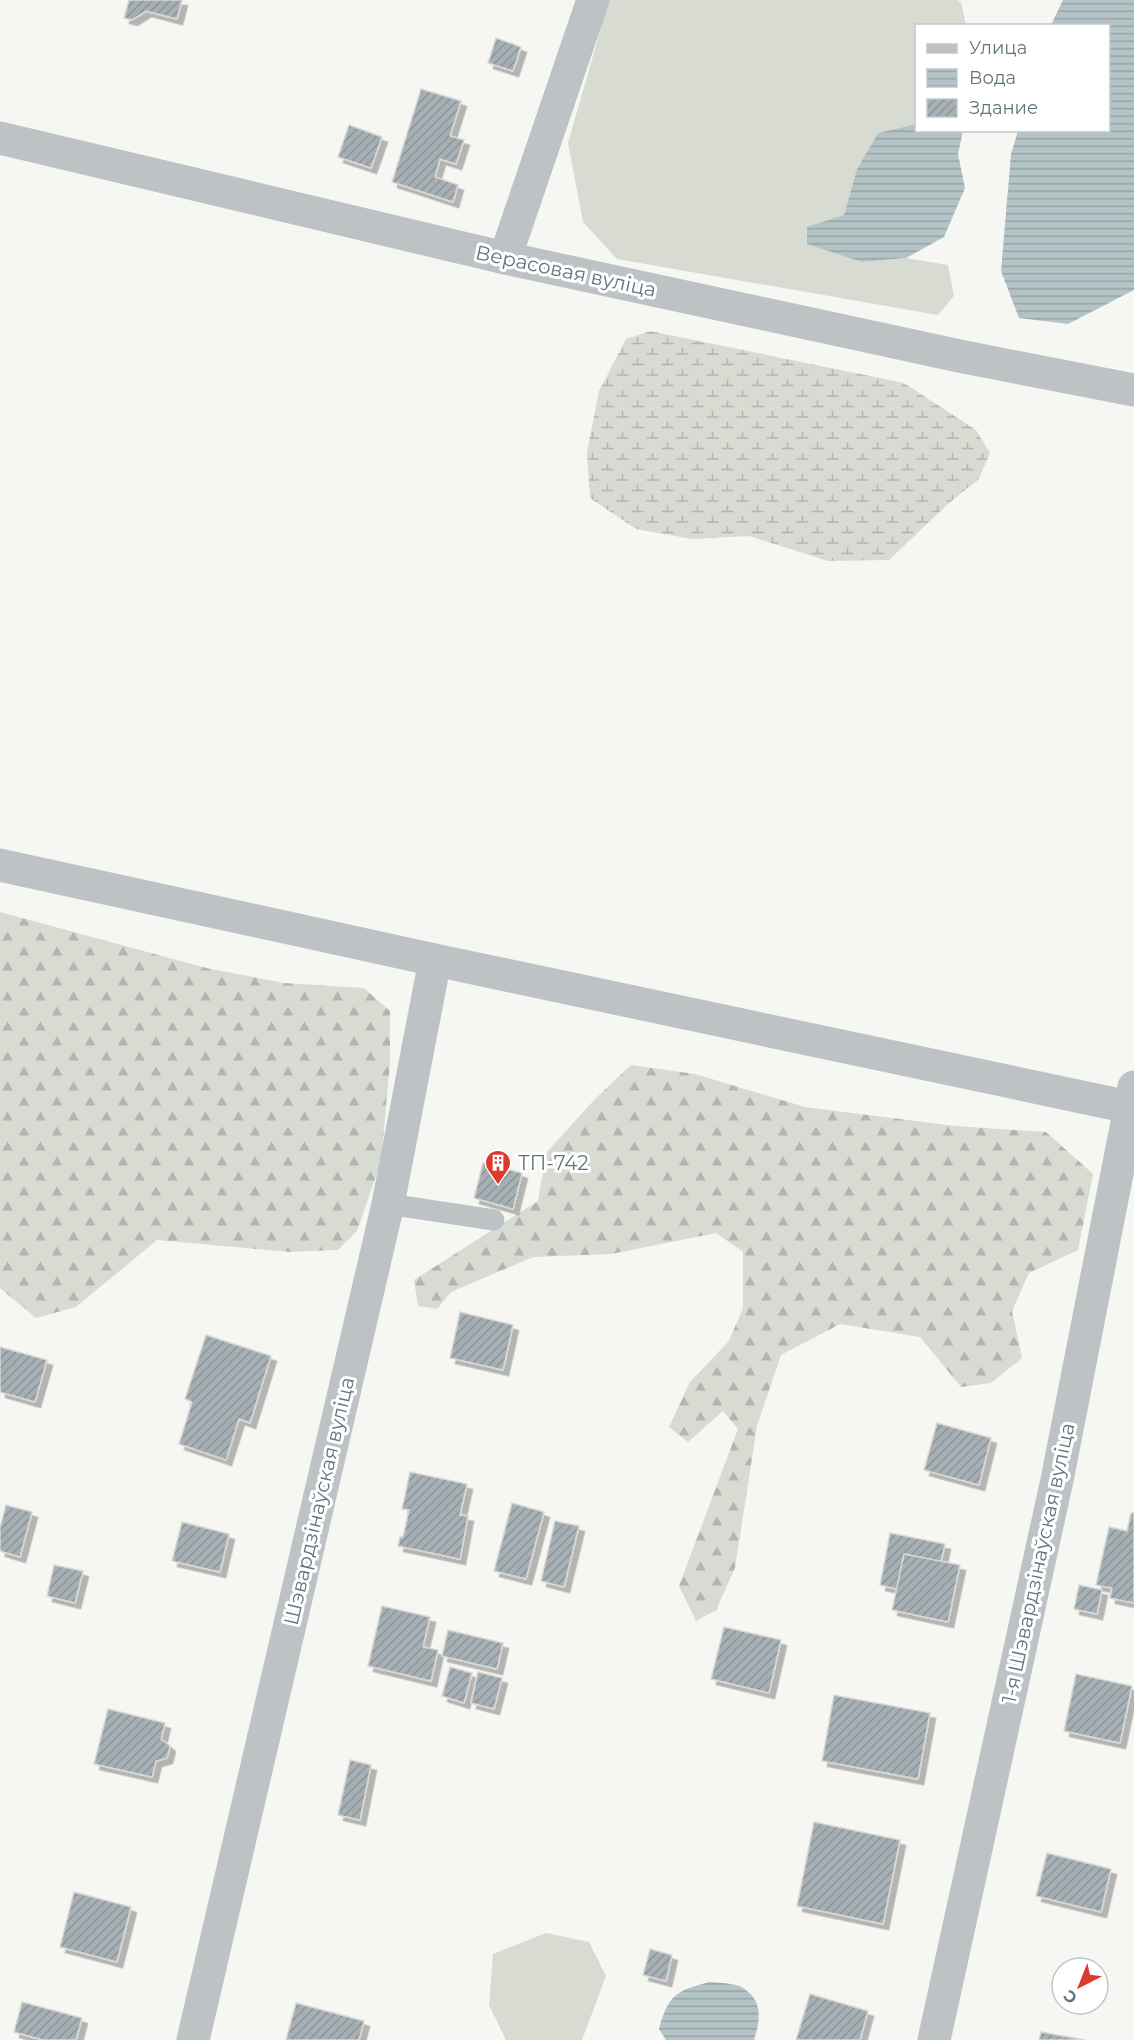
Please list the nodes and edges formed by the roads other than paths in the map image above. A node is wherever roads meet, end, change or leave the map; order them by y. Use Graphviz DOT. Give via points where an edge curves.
graph roads {
  1 [pos="594,0"];
  2 [pos="0,138"];
  3 [pos="505,258"];
  4 [pos="1134,390"];
  5 [pos="0,864"];
  6 [pos="435,960"];
  7 [pos="1132,1096"];
  8 [pos="388,1203"];
  9 [pos="494,1220"];
  10 [pos="193,2040"];
  11 [pos="934,2040"];
  1 -- 3 [label="street"];
  2 -- 3 [label="street, Верасовая вуліца"];
  3 -- 4 [label="street, Верасовая вуліца"];
  5 -- 6 [label="street"];
  6 -- 7 [label="street"];
  6 -- 8 [label="street, Шэвардзінаўская вуліца"];
  7 -- 11 [label="street, 1-я Шэвардзінаўская вуліца" via="1058,1480"];
  8 -- 9 [label="lane"];
  8 -- 10 [label="street, Шэвардзінаўская вуліца"];
}
